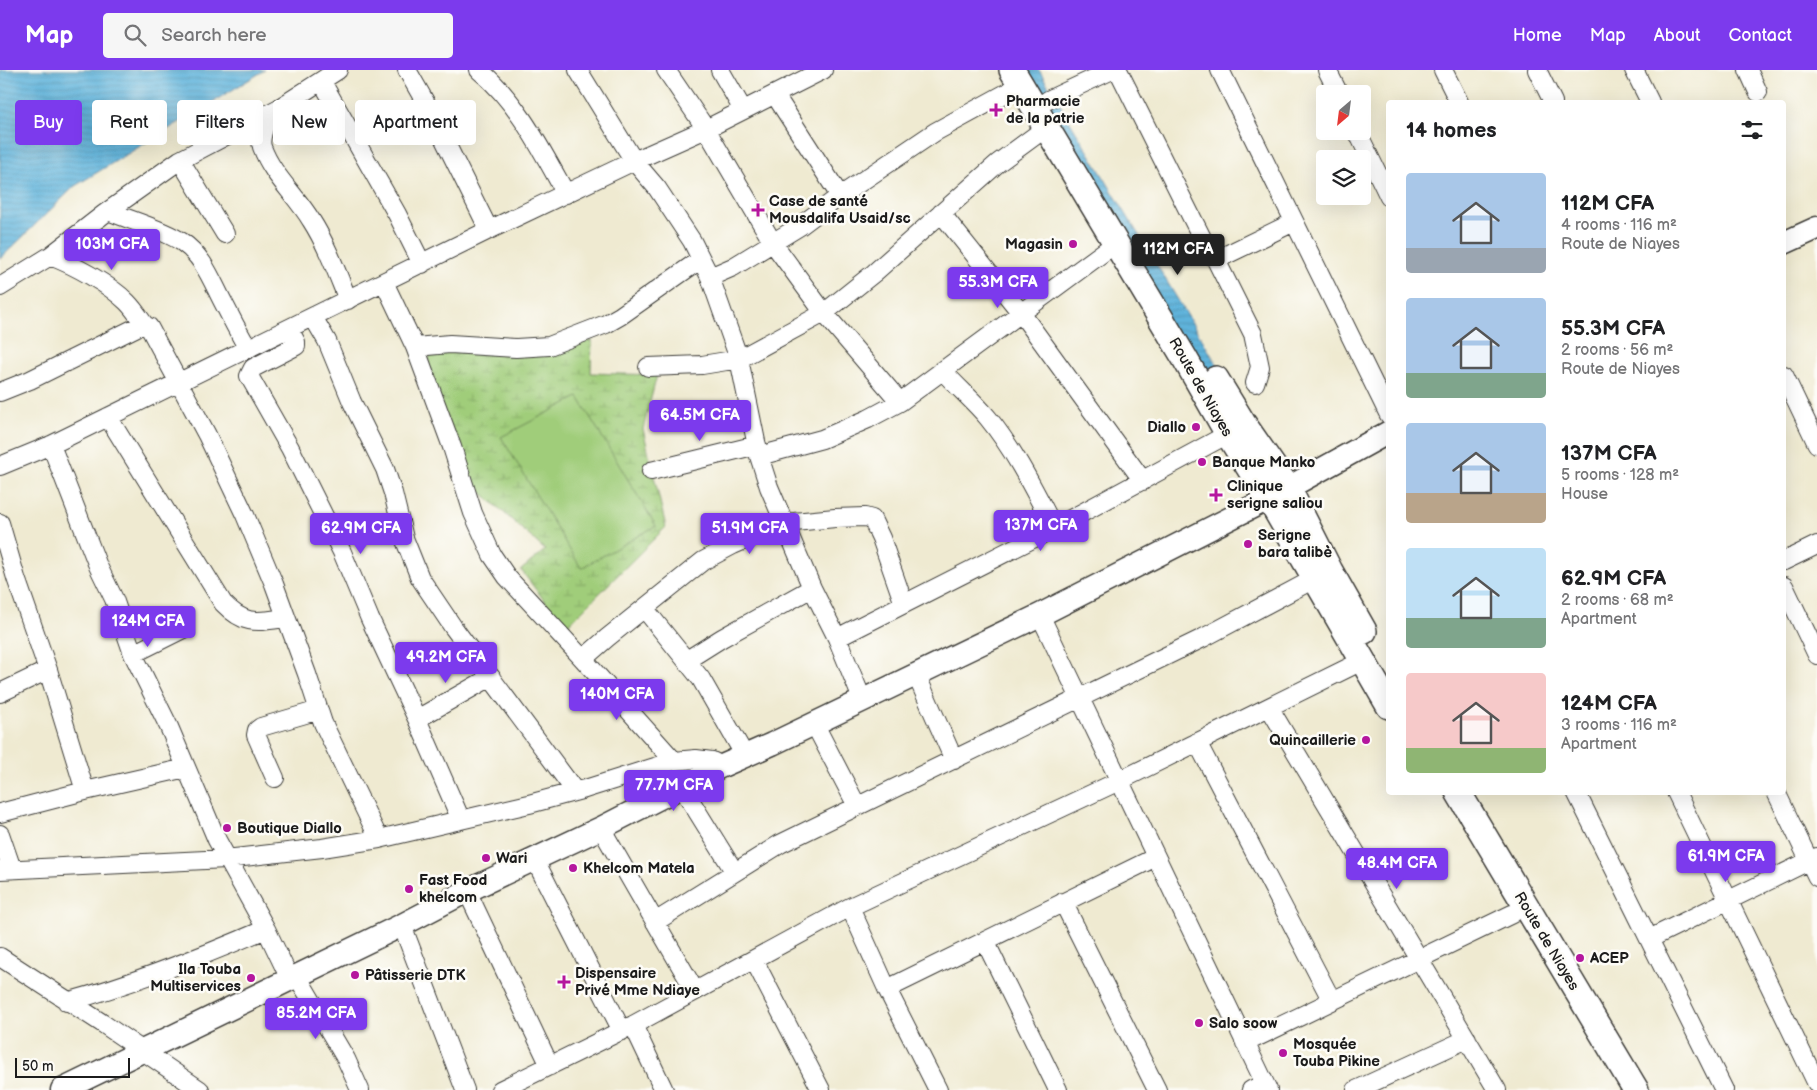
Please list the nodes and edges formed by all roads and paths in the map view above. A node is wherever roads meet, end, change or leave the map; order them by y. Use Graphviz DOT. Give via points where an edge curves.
graph roads {
  1 [pos="338,70"];
  2 [pos="407,70"];
  3 [pos="479,70"];
  4 [pos="578,70"];
  5 [pos="666,70"];
  6 [pos="720,70"];
  7 [pos="1112,70"];
  8 [pos="1118,70"];
  9 [pos="1220,70"];
  10 [pos="1328,70"];
  11 [pos="1443,70"];
  12 [pos="1537,70"];
  13 [pos="1634,70"];
  14 [pos="1748,70"];
  15 [pos="814,72"];
  16 [pos="1021,75"];
  17 [pos="322,82"];
  18 [pos="1335,85"];
  19 [pos="1758,92"];
  20 [pos="775,95"];
  21 [pos="1048,100"];
  22 [pos="1458,100"];
  23 [pos="1552,100"];
  24 [pos="1649,100"];
  25 [pos="743,110"];
  26 [pos="269,114"];
  27 [pos="1047,127"];
  28 [pos="706,129"];
  29 [pos="1361,140"];
  30 [pos="180,160"];
  31 [pos="634,161"];
  32 [pos="1386,191"];
  33 [pos="566,194"];
  34 [pos="840,196"];
  35 [pos="108,211"];
  36 [pos="941,213"];
  37 [pos="1294,222"];
  38 [pos="489,230"];
  39 [pos="1816,231"];
  40 [pos="225,234"];
  41 [pos="773,243"];
  42 [pos="1116,243"];
  43 [pos="1786,243"];
  44 [pos="50,256"];
  45 [pos="1214,256"];
  46 [pos="701,259"];
  47 [pos="422,264"];
  48 [pos="710,276"];
  49 [pos="384,282"];
  50 [pos="0,287"];
  51 [pos="348,300"];
  52 [pos="824,313"];
  53 [pos="1021,313"];
  54 [pos="313,317"];
  55 [pos="144,324"];
  56 [pos="289,329"];
  57 [pos="415,347"];
  58 [pos="248,349"];
  59 [pos="739,359"];
  60 [pos="648,367"];
  61 [pos="942,370"];
  62 [pos="1786,379"];
  63 [pos="179,383"];
  64 [pos="1255,383"];
  65 [pos="0,392"];
  66 [pos="900,402"];
  67 [pos="1386,409"];
  68 [pos="108,417"];
  69 [pos="1228,434"];
  70 [pos="1386,434"];
  71 [pos="1817,444"];
  72 [pos="51,445"];
  73 [pos="758,450"];
  74 [pos="0,466"];
  75 [pos="651,471"];
  76 [pos="1143,481"];
  77 [pos="1278,493"];
  78 [pos="0,523"];
  79 [pos="784,523"];
  80 [pos="1054,528"];
  81 [pos="1817,545"];
  82 [pos="1786,560"];
  83 [pos="1314,580"];
  84 [pos="812,588"];
  85 [pos="1786,590"];
  86 [pos="904,604"];
  87 [pos="644,608"];
  88 [pos="1040,615"];
  89 [pos="286,618"];
  90 [pos="183,629"];
  91 [pos="837,638"];
  92 [pos="133,654"];
  93 [pos="1817,655"];
  94 [pos="583,659"];
  95 [pos="687,660"];
  96 [pos="1362,661"];
  97 [pos="1386,669"];
  98 [pos="48,670"];
  99 [pos="916,674"];
  100 [pos="492,677"];
  101 [pos="0,693"];
  102 [pos="1080,699"];
  103 [pos="862,700"];
  104 [pos="1386,701"];
  105 [pos="1269,707"];
  106 [pos="319,710"];
  107 [pos="417,719"];
  108 [pos="814,723"];
  109 [pos="1197,742"];
  110 [pos="745,756"];
  111 [pos="954,760"];
  112 [pos="674,761"];
  113 [pos="722,766"];
  114 [pos="186,768"];
  115 [pos="274,778"];
  116 [pos="1119,781"];
  117 [pos="682,787"];
  118 [pos="85,791"];
  119 [pos="575,791"];
  120 [pos="1443,795"];
  121 [pos="1460,795"];
  122 [pos="1577,795"];
  123 [pos="1677,795"];
  124 [pos="1778,795"];
  125 [pos="857,806"];
  126 [pos="0,813"];
  127 [pos="461,820"];
  128 [pos="601,828"];
  129 [pos="0,834"];
  130 [pos="379,839"];
  131 [pos="1156,857"];
  132 [pos="226,859"];
  133 [pos="1813,859"];
  134 [pos="535,860"];
  135 [pos="6,870"];
  136 [pos="734,871"];
  137 [pos="1817,877"];
  138 [pos="467,891"];
  139 [pos="1728,900"];
  140 [pos="1064,902"];
  141 [pos="850,907"];
  142 [pos="1512,914"];
  143 [pos="655,922"];
  144 [pos="402,925"];
  145 [pos="266,929"];
  146 [pos="1649,939"];
  147 [pos="985,941"];
  148 [pos="0,957"];
  149 [pos="1419,958"];
  150 [pos="754,960"];
  151 [pos="294,977"];
  152 [pos="887,989"];
  153 [pos="695,991"];
  154 [pos="1332,1001"];
  155 [pos="67,1002"];
  156 [pos="627,1028"];
  157 [pos="1467,1039"];
  158 [pos="1245,1044"];
  159 [pos="143,1052"];
  160 [pos="550,1066"];
  161 [pos="1817,1084"];
  162 [pos="73,1088"];
  163 [pos="1261,1088"];
  164 [pos="506,1089"];
  165 [pos="200,1090"];
  166 [pos="360,1090"];
  167 [pos="465,1090"];
  168 [pos="664,1090"];
  169 [pos="821,1090"];
  170 [pos="938,1090"];
  171 [pos="1058,1090"];
  172 [pos="1157,1090"];
  173 [pos="1356,1090"];
  174 [pos="1497,1090"];
  175 [pos="1618,1090"];
  176 [pos="1636,1090"];
  177 [pos="1724,1090"];
  1 -- 17 [label="street"];
  2 -- 38 [label="street"];
  3 -- 33 [label="street" via="523,121"];
  4 -- 31 [label="street"];
  5 -- 28 [label="street"];
  6 -- 25 [label="street"];
  7 -- 21 [label="street"];
  8 -- 45 [label="street" via="1209,252"];
  9 -- 37 [label="street"];
  10 -- 18 [label="street"];
  11 -- 22 [label="street"];
  12 -- 23 [label="street"];
  13 -- 24 [label="street"];
  14 -- 19 [label="street"];
  15 -- 20 [label="street"];
  16 -- 21 [label="main road, Route de Niayes"];
  16 -- 27 [label="main road, Route de Niayes"];
  16 -- 34 [label="street"];
  17 -- 26 [label="street"];
  17 -- 47 [label="street"];
  20 -- 25 [label="street"];
  20 -- 34 [label="street"];
  21 -- 77 [label="main road, Route de Niayes" via="1243,423"];
  25 -- 28 [label="street"];
  26 -- 30 [label="street"];
  26 -- 51 [label="street" via="262,146 275,171 313,222"];
  27 -- 36 [label="street" via="998,163"];
  27 -- 42 [label="main road, Route de Niayes"];
  28 -- 31 [label="street"];
  28 -- 41 [label="street"];
  29 -- 32 [label="street"];
  30 -- 35 [label="street"];
  30 -- 40 [label="street"];
  31 -- 33 [label="street"];
  31 -- 46 [label="street" via="657,188"];
  33 -- 38 [label="street"];
  34 -- 41 [label="street"];
  35 -- 44 [label="street"];
  35 -- 58 [label="street" via="167,235 191,249 210,277"];
  36 -- 52 [label="street"];
  36 -- 53 [label="street"];
  37 -- 45 [label="street" via="1226,256"];
  37 -- 67 [label="street"];
  38 -- 47 [label="street"];
  39 -- 43 [label="street"];
  41 -- 48 [label="street"];
  41 -- 52 [label="street"];
  42 -- 53 [label="street"];
  42 -- 69 [label="main road, Route de Niayes"];
  44 -- 50 [label="street"];
  44 -- 55 [label="street" via="70,263 110,289 127,302"];
  45 -- 64 [label="street" via="1253,334 1260,367"];
  46 -- 48 [label="street"];
  46 -- 57 [label="street" via="620,316 550,346 516,348 450,344"];
  47 -- 49 [label="street"];
  48 -- 59 [label="street"];
  49 -- 51 [label="street"];
  49 -- 57 [label="street"];
  51 -- 54 [label="street"];
  52 -- 59 [label="street"];
  52 -- 66 [label="street"];
  53 -- 61 [label="street"];
  53 -- 76 [label="street"];
  54 -- 56 [label="street"];
  54 -- 100 [label="street" via="385,469 404,538 420,578"];
  55 -- 63 [label="street" via="149,326"];
  55 -- 65 [label="street"];
  56 -- 58 [label="street"];
  56 -- 107 [label="street" via="296,346 253,368 249,376 322,510"];
  57 -- 94 [label="street" via="473,512 492,555 507,577"];
  58 -- 63 [label="street"];
  59 -- 60 [label="street" via="702,365"];
  59 -- 73 [label="street"];
  61 -- 66 [label="street"];
  61 -- 80 [label="street" via="997,429 1024,470"];
  62 -- 71 [label="street"];
  63 -- 68 [label="street"];
  63 -- 89 [label="street" via="244,516"];
  66 -- 73 [label="street" via="822,439"];
  68 -- 72 [label="street"];
  68 -- 89 [label="street" via="223,603 233,614 245,620 260,622"];
  69 -- 76 [label="street"];
  69 -- 77 [label="main road, Route de Niayes"];
  70 -- 77 [label="street"];
  72 -- 74 [label="street"];
  72 -- 92 [label="street"];
  73 -- 75 [label="street"];
  73 -- 79 [label="street" via="768,487"];
  76 -- 80 [label="street"];
  77 -- 83 [label="main road, Route de Niayes"];
  77 -- 88 [label="street"];
  77 -- 97 [label="main road, Route de Niayes" via="1330,571"];
  78 -- 98 [label="street"];
  79 -- 84 [label="street"];
  79 -- 86 [label="street" via="835,518 872,519"];
  79 -- 87 [label="street" via="708,558"];
  80 -- 86 [label="street"];
  81 -- 82 [label="street"];
  83 -- 96 [label="main road, Route de Niayes"];
  83 -- 102 [label="street"];
  84 -- 91 [label="street"];
  84 -- 95 [label="street"];
  85 -- 93 [label="street"];
  86 -- 91 [label="street"];
  87 -- 94 [label="street"];
  87 -- 95 [label="street"];
  88 -- 99 [label="street"];
  88 -- 102 [label="street"];
  89 -- 106 [label="street"];
  90 -- 92 [label="street"];
  91 -- 103 [label="street"];
  92 -- 114 [label="street"];
  94 -- 112 [label="street"];
  95 -- 110 [label="street" via="716,703"];
  96 -- 104 [label="main road, Route de Niayes"];
  96 -- 105 [label="street"];
  98 -- 101 [label="street"];
  98 -- 118 [label="street"];
  99 -- 103 [label="street"];
  99 -- 111 [label="street"];
  100 -- 107 [label="street"];
  100 -- 119 [label="street"];
  102 -- 111 [label="street"];
  102 -- 116 [label="street"];
  103 -- 108 [label="street"];
  105 -- 109 [label="street"];
  105 -- 149 [label="street"];
  106 -- 115 [label="street" via="261,726 257,730 256,735"];
  106 -- 130 [label="street"];
  107 -- 127 [label="street"];
  108 -- 110 [label="street"];
  108 -- 125 [label="street"];
  109 -- 116 [label="street"];
  109 -- 154 [label="street"];
  110 -- 113 [label="street"];
  111 -- 125 [label="street"];
  112 -- 113 [label="street" via="696,759"];
  112 -- 119 [label="street"];
  113 -- 117 [label="street"];
  114 -- 118 [label="street"];
  114 -- 132 [label="street"];
  116 -- 131 [label="street"];
  116 -- 141 [label="street"];
  117 -- 128 [label="street"];
  117 -- 136 [label="street"];
  118 -- 126 [label="street"];
  119 -- 127 [label="street"];
  120 -- 142 [label="main road, Route de Niayes"];
  121 -- 176 [label="main road, Route de Niayes"];
  122 -- 146 [label="street"];
  123 -- 139 [label="street"];
  124 -- 133 [label="street"];
  125 -- 136 [label="street"];
  127 -- 130 [label="street"];
  128 -- 134 [label="street"];
  128 -- 143 [label="street"];
  129 -- 135 [label="street"];
  130 -- 132 [label="street"];
  131 -- 140 [label="street"];
  131 -- 158 [label="street"];
  132 -- 135 [label="street"];
  132 -- 145 [label="street"];
  133 -- 137 [label="street"];
  133 -- 139 [label="street"];
  134 -- 138 [label="street"];
  134 -- 156 [label="street"];
  136 -- 143 [label="street"];
  138 -- 144 [label="street"];
  138 -- 160 [label="street"];
  139 -- 146 [label="street"];
  139 -- 161 [label="street"];
  140 -- 147 [label="street"];
  140 -- 172 [label="street"];
  141 -- 150 [label="street"];
  141 -- 152 [label="street"];
  142 -- 149 [label="street"];
  142 -- 175 [label="main road, Route de Niayes"];
  143 -- 153 [label="street"];
  144 -- 151 [label="street"];
  144 -- 167 [label="street"];
  145 -- 151 [label="street"];
  145 -- 155 [label="street" via="171,968"];
  146 -- 177 [label="street"];
  147 -- 152 [label="street"];
  147 -- 171 [label="street"];
  148 -- 155 [label="street"];
  149 -- 154 [label="street"];
  149 -- 157 [label="street"];
  150 -- 153 [label="street"];
  150 -- 169 [label="street"];
  151 -- 159 [label="street"];
  151 -- 166 [label="street" via="346,1059"];
  152 -- 170 [label="street"];
  153 -- 156 [label="street"];
  154 -- 158 [label="street"];
  155 -- 159 [label="street"];
  156 -- 160 [label="street"];
  156 -- 168 [label="street"];
  157 -- 173 [label="street"];
  157 -- 174 [label="street"];
  158 -- 163 [label="street"];
  159 -- 162 [label="street"];
  159 -- 165 [label="street"];
  160 -- 164 [label="street"];
}
